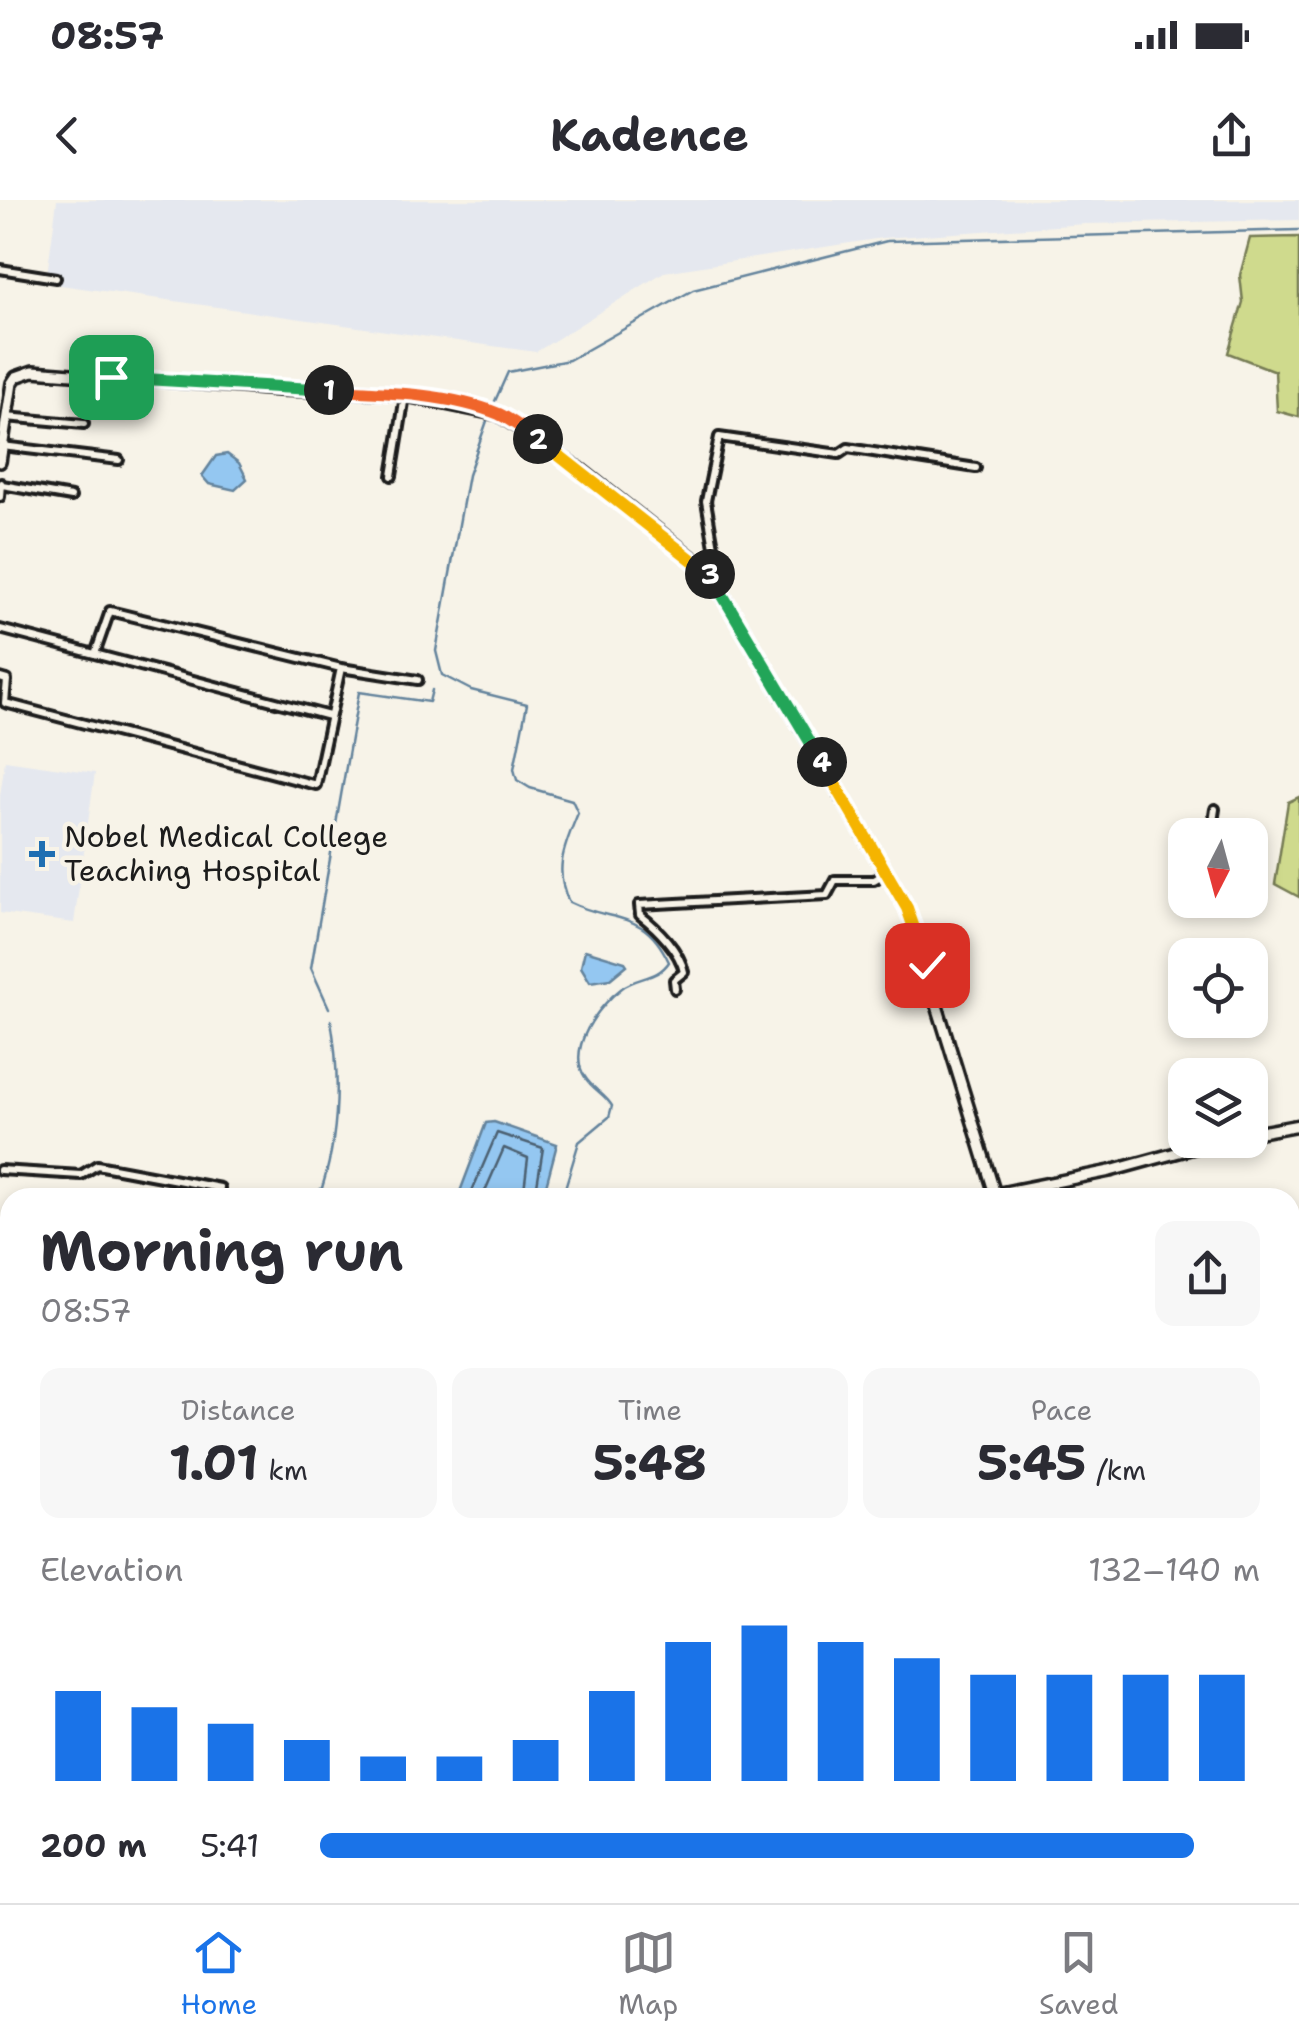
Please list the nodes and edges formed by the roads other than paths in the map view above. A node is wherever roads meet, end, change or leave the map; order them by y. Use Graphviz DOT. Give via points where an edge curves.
graph roads {
  1 [pos="0,269"];
  2 [pos="56,278"];
  3 [pos="405,396"];
  4 [pos="6,416"];
  5 [pos="84,424"];
  6 [pos="2,446"];
  7 [pos="119,460"];
  8 [pos="0,462"];
  9 [pos="976,468"];
  10 [pos="392,476"];
  11 [pos="1,483"];
  12 [pos="71,497"];
  13 [pos="0,498"];
  14 [pos="708,570"];
  15 [pos="0,629"];
  16 [pos="95,654"];
  17 [pos="341,668"];
  18 [pos="0,678"];
  19 [pos="418,680"];
  20 [pos="329,716"];
  21 [pos="1216,810"];
  22 [pos="1214,818"];
  23 [pos="886,873"];
  24 [pos="675,990"];
  25 [pos="1299,1125"];
  26 [pos="1268,1131"];
  27 [pos="1168,1155"];
  28 [pos="0,1170"];
  29 [pos="220,1188"];
  30 [pos="993,1188"];
  31 [pos="1024,1188"];
  1 -- 2 [label="street"];
  3 -- 4 [label="street" via="33,371 16,376"];
  3 -- 10 [label="street"];
  3 -- 14 [label="street" via="499,414"];
  4 -- 5 [label="street"];
  4 -- 6 [label="street"];
  6 -- 7 [label="street"];
  6 -- 8 [label="street"];
  9 -- 14 [label="street" via="718,437 706,501 717,564"];
  11 -- 12 [label="street"];
  11 -- 13 [label="street"];
  14 -- 23 [label="street"];
  15 -- 16 [label="street"];
  16 -- 17 [label="street" via="110,611"];
  16 -- 20 [label="street"];
  17 -- 19 [label="street"];
  17 -- 20 [label="street"];
  18 -- 20 [label="street" via="6,680 6,702 316,785"];
  21 -- 22 [label="street"];
  23 -- 24 [label="street" via="874,880 835,880 827,895 639,905 640,915 682,963"];
  23 -- 30 [label="street" via="927,965"];
  25 -- 26 [label="street"];
  27 -- 31 [label="street"];
  28 -- 29 [label="street" via="80,1176 97,1164"];
}
